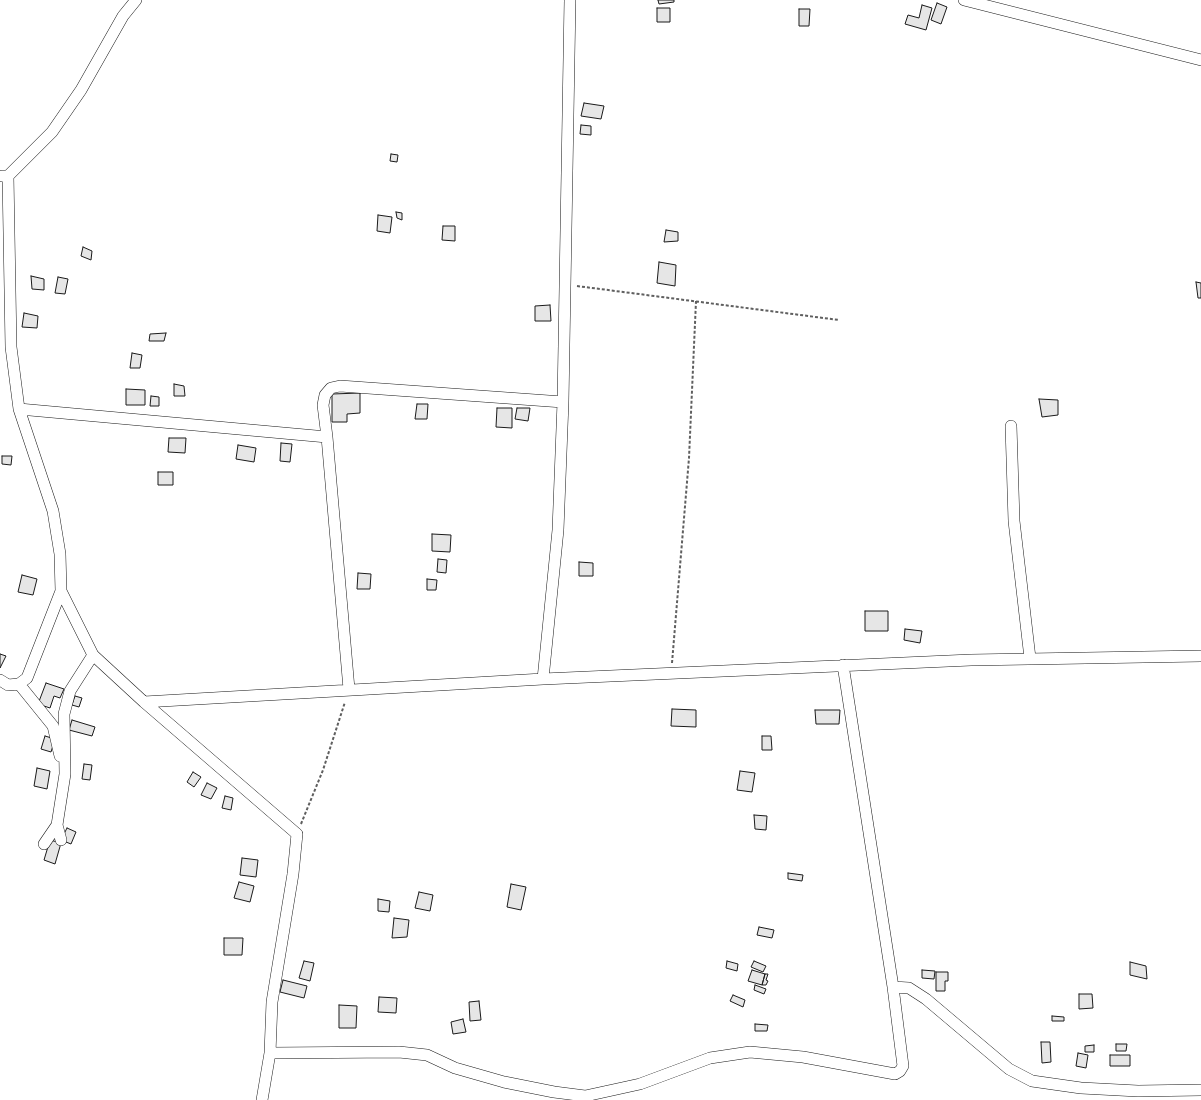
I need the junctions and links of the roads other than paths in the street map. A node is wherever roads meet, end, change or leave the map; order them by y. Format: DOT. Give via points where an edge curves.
graph roads {
  1 [pos="136,0"];
  2 [pos="570,0"];
  3 [pos="964,0"];
  4 [pos="1201,60"];
  5 [pos="4,176"];
  6 [pos="564,402"];
  7 [pos="20,409"];
  8 [pos="1011,426"];
  9 [pos="326,437"];
  10 [pos="62,591"];
  11 [pos="93,655"];
  12 [pos="1201,656"];
  13 [pos="1030,658"];
  14 [pos="843,665"];
  15 [pos="543,679"];
  16 [pos="0,680"];
  17 [pos="19,684"];
  18 [pos="349,689"];
  19 [pos="144,702"];
  20 [pos="65,774"];
  21 [pos="57,825"];
  22 [pos="61,840"];
  23 [pos="44,844"];
  24 [pos="893,987"];
  25 [pos="270,1053"];
  26 [pos="1201,1090"];
  27 [pos="262,1100"];
  1 -- 5 [label="street" via="122,16 81,90 52,132"];
  2 -- 6 [label="street"];
  3 -- 4 [label="street"];
  5 -- 7 [label="street" via="11,347"];
  6 -- 9 [label="street" via="340,386 331,388 325,395 323,405"];
  6 -- 15 [label="street" via="558,530"];
  7 -- 9 [label="street"];
  7 -- 10 [label="street" via="53,511 60,554"];
  8 -- 13 [label="street" via="1014,521"];
  9 -- 18 [label="street"];
  10 -- 11 [label="street"];
  10 -- 17 [label="street" via="27,678"];
  11 -- 19 [label="street"];
  11 -- 20 [label="street" via="70,691 64,714"];
  12 -- 13 [label="street"];
  13 -- 14 [label="street"];
  14 -- 15 [label="street"];
  14 -- 24 [label="street"];
  15 -- 18 [label="street"];
  16 -- 17 [label="street" via="8,685"];
  17 -- 20 [label="street" via="52,726"];
  18 -- 19 [label="street"];
  19 -- 25 [label="street" via="297,834 272,1002"];
  20 -- 21 [label="street"];
  21 -- 22 [label="street"];
  21 -- 23 [label="street"];
  24 -- 25 [label="street" via="903,1066 895,1074 803,1058 750,1052 710,1058 640,1084 585,1096 504,1082 455,1068 427,1055 399,1052"];
  24 -- 26 [label="street" via="909,988 926,999 1009,1069 1032,1081 1081,1088 1138,1091"];
  25 -- 27 [label="street"];
}
